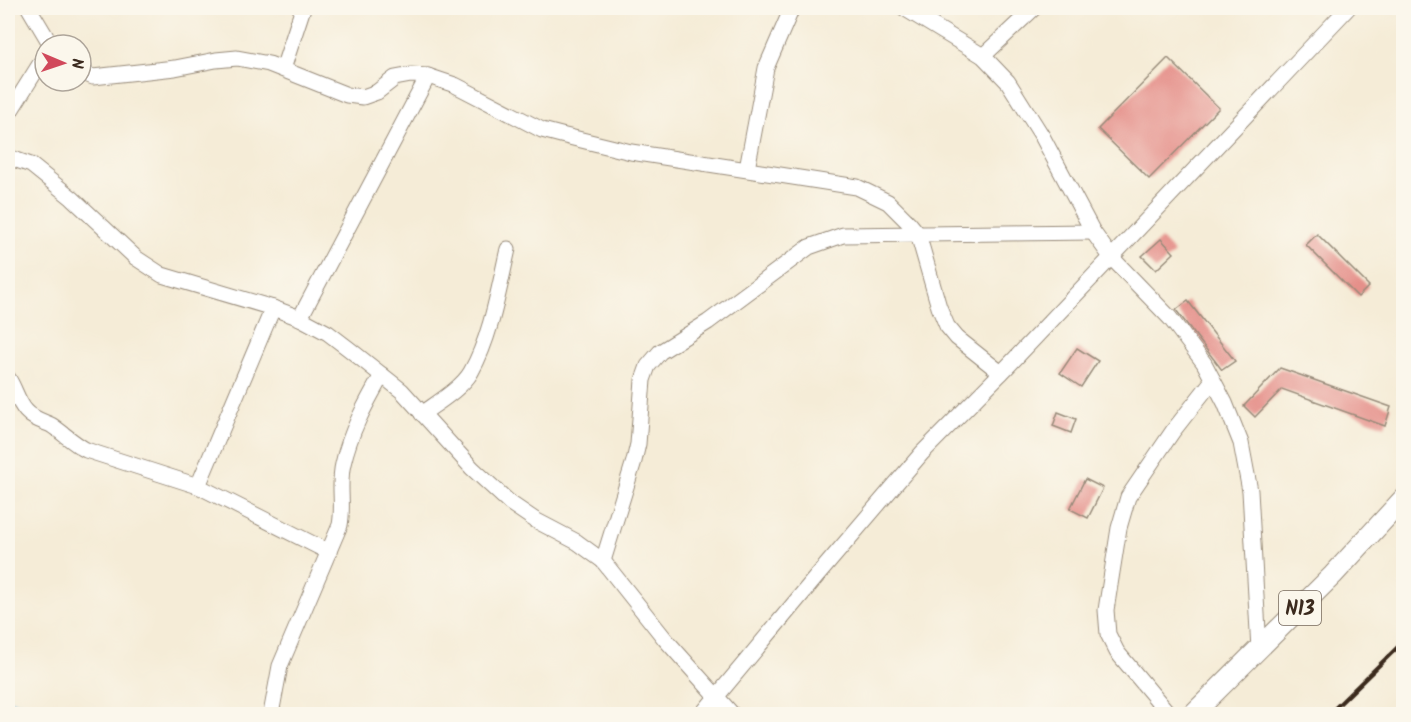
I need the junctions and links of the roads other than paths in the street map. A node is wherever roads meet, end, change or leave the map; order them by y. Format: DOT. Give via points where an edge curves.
graph roads {
  1 [pos="29,8"];
  2 [pos="303,8"];
  3 [pos="792,8"];
  4 [pos="904,8"];
  5 [pos="1034,8"];
  6 [pos="1348,8"];
  7 [pos="44,33"];
  8 [pos="983,56"];
  9 [pos="284,69"];
  10 [pos="33,75"];
  11 [pos="428,76"];
  12 [pos="93,77"];
  13 [pos="8,114"];
  14 [pos="8,157"];
  15 [pos="747,169"];
  16 [pos="1093,232"];
  17 [pos="918,234"];
  18 [pos="508,249"];
  19 [pos="1111,257"];
  20 [pos="273,308"];
  21 [pos="300,318"];
  22 [pos="1001,373"];
  23 [pos="382,375"];
  24 [pos="8,378"];
  25 [pos="1213,380"];
  26 [pos="422,414"];
  27 [pos="198,486"];
  28 [pos="1404,498"];
  29 [pos="329,552"];
  30 [pos="603,561"];
  31 [pos="1258,649"];
  32 [pos="716,698"];
  33 [pos="271,714"];
  34 [pos="702,714"];
  35 [pos="732,714"];
  36 [pos="1169,714"];
  37 [pos="1193,714"];
  1 -- 7 [label="street"];
  2 -- 9 [label="street"];
  3 -- 15 [label="street" via="766,68"];
  4 -- 8 [label="street"];
  5 -- 8 [label="street"];
  6 -- 19 [label="street"];
  8 -- 16 [label="street" via="1020,98"];
  9 -- 11 [label="street" via="347,95 363,97 395,78"];
  9 -- 12 [label="street" via="237,58"];
  10 -- 13 [label="street"];
  11 -- 15 [label="street" via="455,84 542,130 631,152"];
  11 -- 21 [label="street"];
  14 -- 20 [label="street" via="31,165 136,258 162,275"];
  15 -- 17 [label="street" via="857,187 888,202"];
  16 -- 17 [label="street"];
  16 -- 19 [label="street"];
  17 -- 22 [label="street" via="947,326"];
  17 -- 30 [label="street" via="843,235 809,246 708,322 660,352 642,380 638,444"];
  18 -- 26 [label="street" via="482,347 470,374"];
  19 -- 22 [label="street"];
  19 -- 25 [label="street" via="1170,318"];
  20 -- 21 [label="street"];
  20 -- 27 [label="street"];
  21 -- 23 [label="street" via="328,333"];
  22 -- 32 [label="street" via="922,453"];
  23 -- 26 [label="street"];
  23 -- 29 [label="street" via="361,410 343,464 343,510"];
  24 -- 27 [label="street" via="27,413 86,450"];
  25 -- 31 [label="street" via="1241,443 1250,491"];
  25 -- 36 [label="street" via="1128,497 1106,610 1108,634 1117,652"];
  26 -- 30 [label="street" via="510,503"];
  27 -- 29 [label="street"];
  28 -- 31 [label="main road, N13"];
  29 -- 33 [label="street" via="279,666"];
  30 -- 32 [label="street"];
  31 -- 37 [label="main road, N13"];
  32 -- 34 [label="street"];
  32 -- 35 [label="street"];
}
